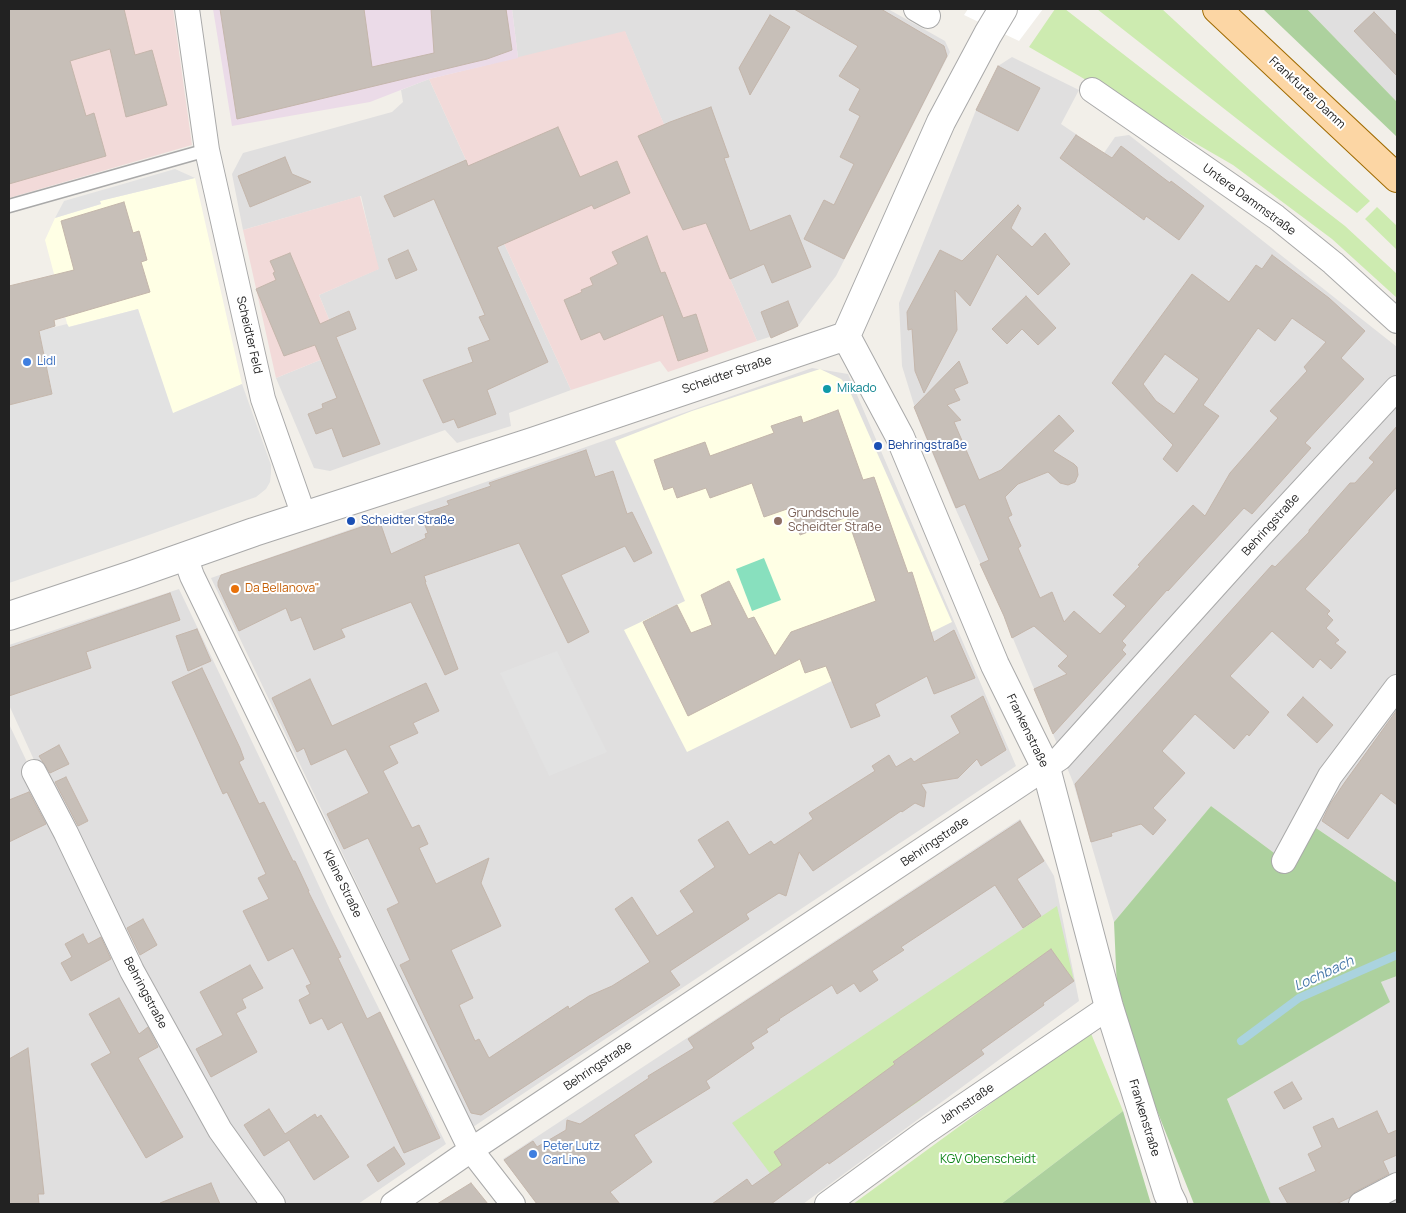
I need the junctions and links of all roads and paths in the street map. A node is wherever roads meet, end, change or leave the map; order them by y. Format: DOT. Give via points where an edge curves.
graph roads {
  1 [pos="187,9"];
  2 [pos="1217,9"];
  3 [pos="997,18"];
  4 [pos="1092,90"];
  5 [pos="207,150"];
  6 [pos="1397,178"];
  7 [pos="9,206"];
  8 [pos="1397,321"];
  9 [pos="846,336"];
  10 [pos="1397,388"];
  11 [pos="304,516"];
  12 [pos="185,556"];
  13 [pos="9,616"];
  14 [pos="1397,687"];
  15 [pos="1046,768"];
  16 [pos="34,772"];
  17 [pos="1284,861"];
  18 [pos="1109,1007"];
  19 [pos="471,1150"];
  20 [pos="1397,1185"];
  21 [pos="273,1204"];
  22 [pos="393,1204"];
  23 [pos="513,1204"];
  24 [pos="827,1204"];
  25 [pos="1173,1204"];
  26 [pos="1361,1204"];
  1 -- 5 [label="street, Scheidter Feld"];
  2 -- 6 [label="main road, Frankfurter Damm"];
  3 -- 9 [label="street" via="941,122"];
  4 -- 8 [label="street, Untere Dammstraße" via="1276,217"];
  5 -- 7 [label="lane"];
  5 -- 11 [label="street, Scheidter Feld" via="263,399"];
  9 -- 11 [label="street, Scheidter Straße"];
  9 -- 15 [label="street, Frankenstraße" via="900,437 995,665"];
  10 -- 15 [label="street, Behringstraße" via="1060,758"];
  11 -- 12 [label="street, Scheidter Straße"];
  12 -- 13 [label="street, Scheidter Straße"];
  12 -- 19 [label="street, Kleine Straße"];
  14 -- 17 [label="street" via="1330,776"];
  15 -- 18 [label="street, Frankenstraße"];
  15 -- 19 [label="street, Behringstraße"];
  16 -- 21 [label="street, Behringstraße" via="132,971 210,1113"];
  18 -- 24 [label="street, Jahnstraße" via="924,1133"];
  18 -- 25 [label="street, Frankenstraße"];
  19 -- 22 [label="street, Behringstraße"];
  19 -- 23 [label="street, Kleine Straße"];
  20 -- 26 [label="street"];
}
